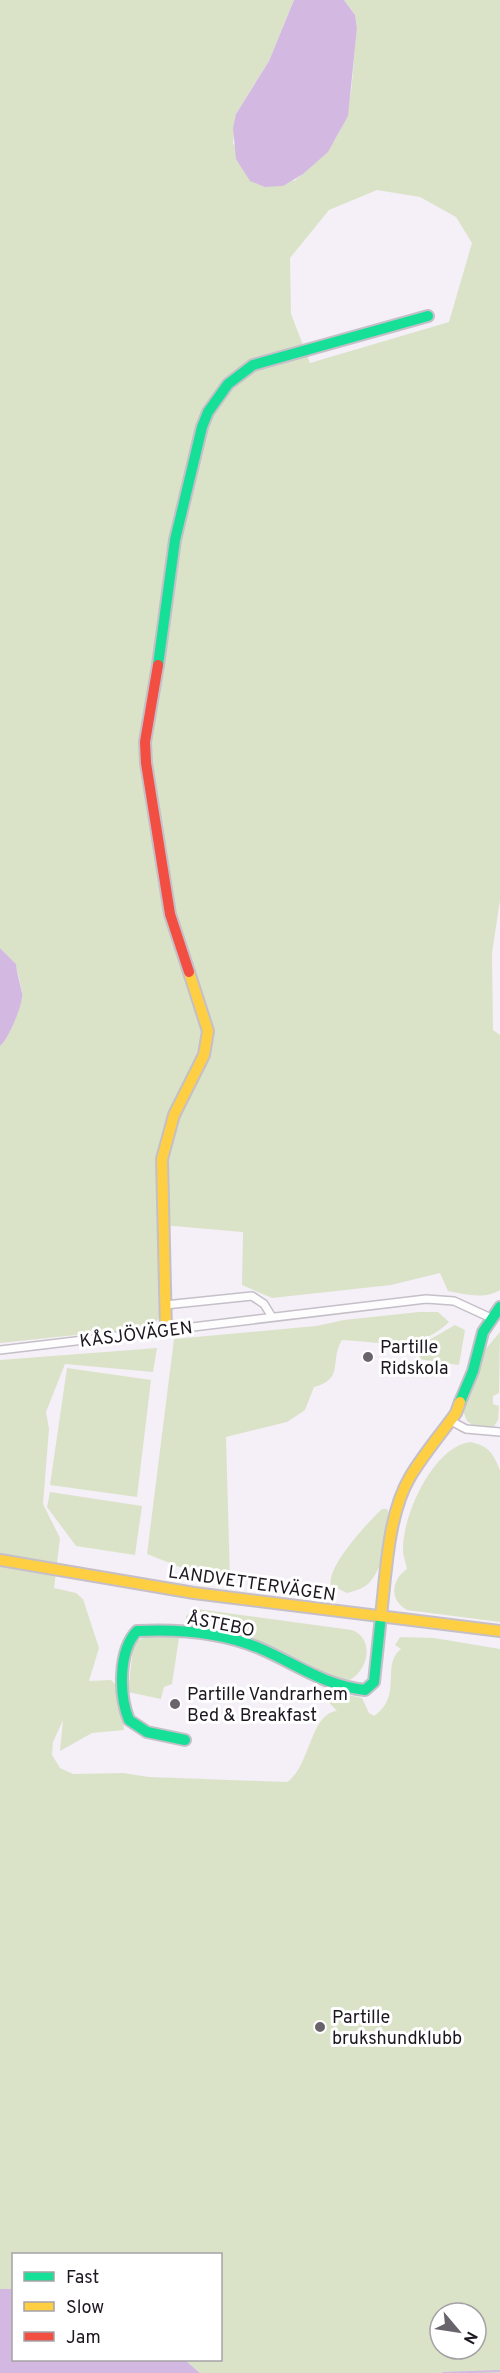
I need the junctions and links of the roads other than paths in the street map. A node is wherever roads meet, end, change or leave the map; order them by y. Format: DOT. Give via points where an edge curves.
graph roads {
  1 [pos="428,316"];
  2 [pos="165,1305"];
  3 [pos="500,1307"];
  4 [pos="272,1317"];
  5 [pos="490,1318"];
  6 [pos="166,1330"];
  7 [pos="0,1350"];
  8 [pos="451,1421"];
  9 [pos="500,1432"];
  10 [pos="0,1560"];
  11 [pos="382,1617"];
  12 [pos="500,1631"];
  13 [pos="185,1740"];
  1 -- 2 [label="street" via="253,364 228,384 202,427 175,540 145,742 170,914 208,1032 204,1055 174,1115 162,1159"];
  2 -- 4 [label="street, KÅSJÖVÄGEN" via="252,1296 264,1304"];
  2 -- 6 [label="street"];
  3 -- 5 [label="street"];
  4 -- 5 [label="street, KÅSJÖVÄGEN" via="426,1299 454,1301"];
  4 -- 6 [label="street, KÅSJÖVÄGEN"];
  5 -- 8 [label="street" via="466,1390"];
  6 -- 7 [label="street, KÅSJÖVÄGEN"];
  8 -- 9 [label="street" via="466,1429"];
  8 -- 11 [label="street" via="410,1477 399,1501"];
  10 -- 11 [label="street, LANDVETTERVÄGEN" via="194,1593"];
  11 -- 12 [label="street, LANDVETTERVÄGEN"];
  11 -- 13 [label="street, ÅSTEBO" via="375,1682 365,1690 328,1685 264,1650 227,1638 160,1631 132,1634 124,1662 123,1691 128,1718 141,1728"];
}
